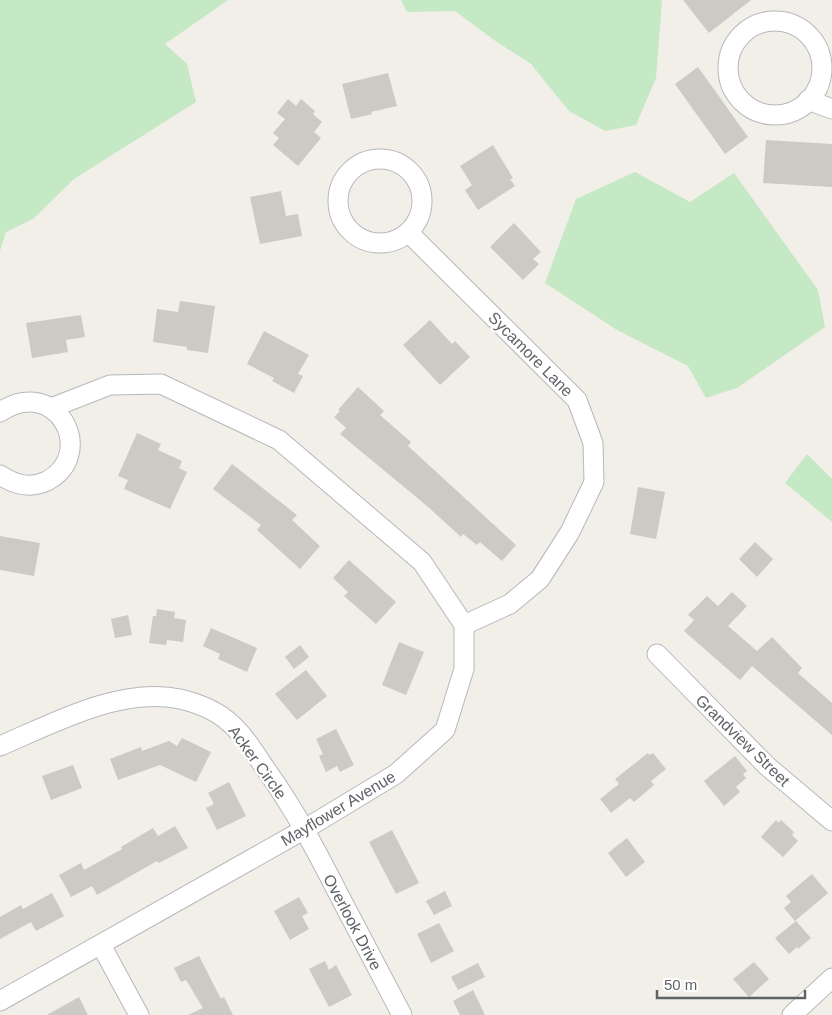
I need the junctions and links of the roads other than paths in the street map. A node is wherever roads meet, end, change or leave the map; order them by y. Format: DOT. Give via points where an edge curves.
graph roads {
  1 [pos="808,100"];
  2 [pos="832,109"];
  3 [pos="409,232"];
  4 [pos="51,408"];
  5 [pos="0,412"];
  6 [pos="0,476"];
  7 [pos="464,625"];
  8 [pos="657,654"];
  9 [pos="0,746"];
  10 [pos="832,821"];
  11 [pos="305,830"];
  12 [pos="101,945"];
  13 [pos="832,978"];
  14 [pos="0,1001"];
  15 [pos="139,1015"];
  16 [pos="402,1015"];
  17 [pos="792,1015"];
  1 -- 1 [label="street" via="820,81 822,64 809,35 780,21 764,22 738,39 728,66 730,81 746,105 773,115 788,113"];
  1 -- 2 [label="street"];
  3 -- 3 [label="street" via="397,240 378,243 358,237 348,228 341,216 339,189 355,167 368,160 382,158 396,161 418,180 422,208 418,221"];
  3 -- 7 [label="street, Sycamore Lane" via="577,400 593,443 594,482 570,532 540,580 510,604"];
  4 -- 5 [label="street" via="25,401"];
  4 -- 6 [label="street" via="68,429 69,456 63,468 53,478 26,486"];
  4 -- 7 [label="street" via="110,385 161,384 279,440 422,562"];
  7 -- 11 [label="street, Mayflower Avenue" via="464,668 445,730 396,774"];
  8 -- 10 [label="street, Grandview Street" via="767,766"];
  9 -- 11 [label="street, Acker Circle" via="110,701 179,699 215,712 231,723 275,782"];
  11 -- 12 [label="street, Mayflower Avenue"];
  11 -- 16 [label="street, Overlook Drive"];
  12 -- 14 [label="street, Mayflower Avenue"];
  12 -- 15 [label="street"];
  13 -- 17 [label="street"];
}
